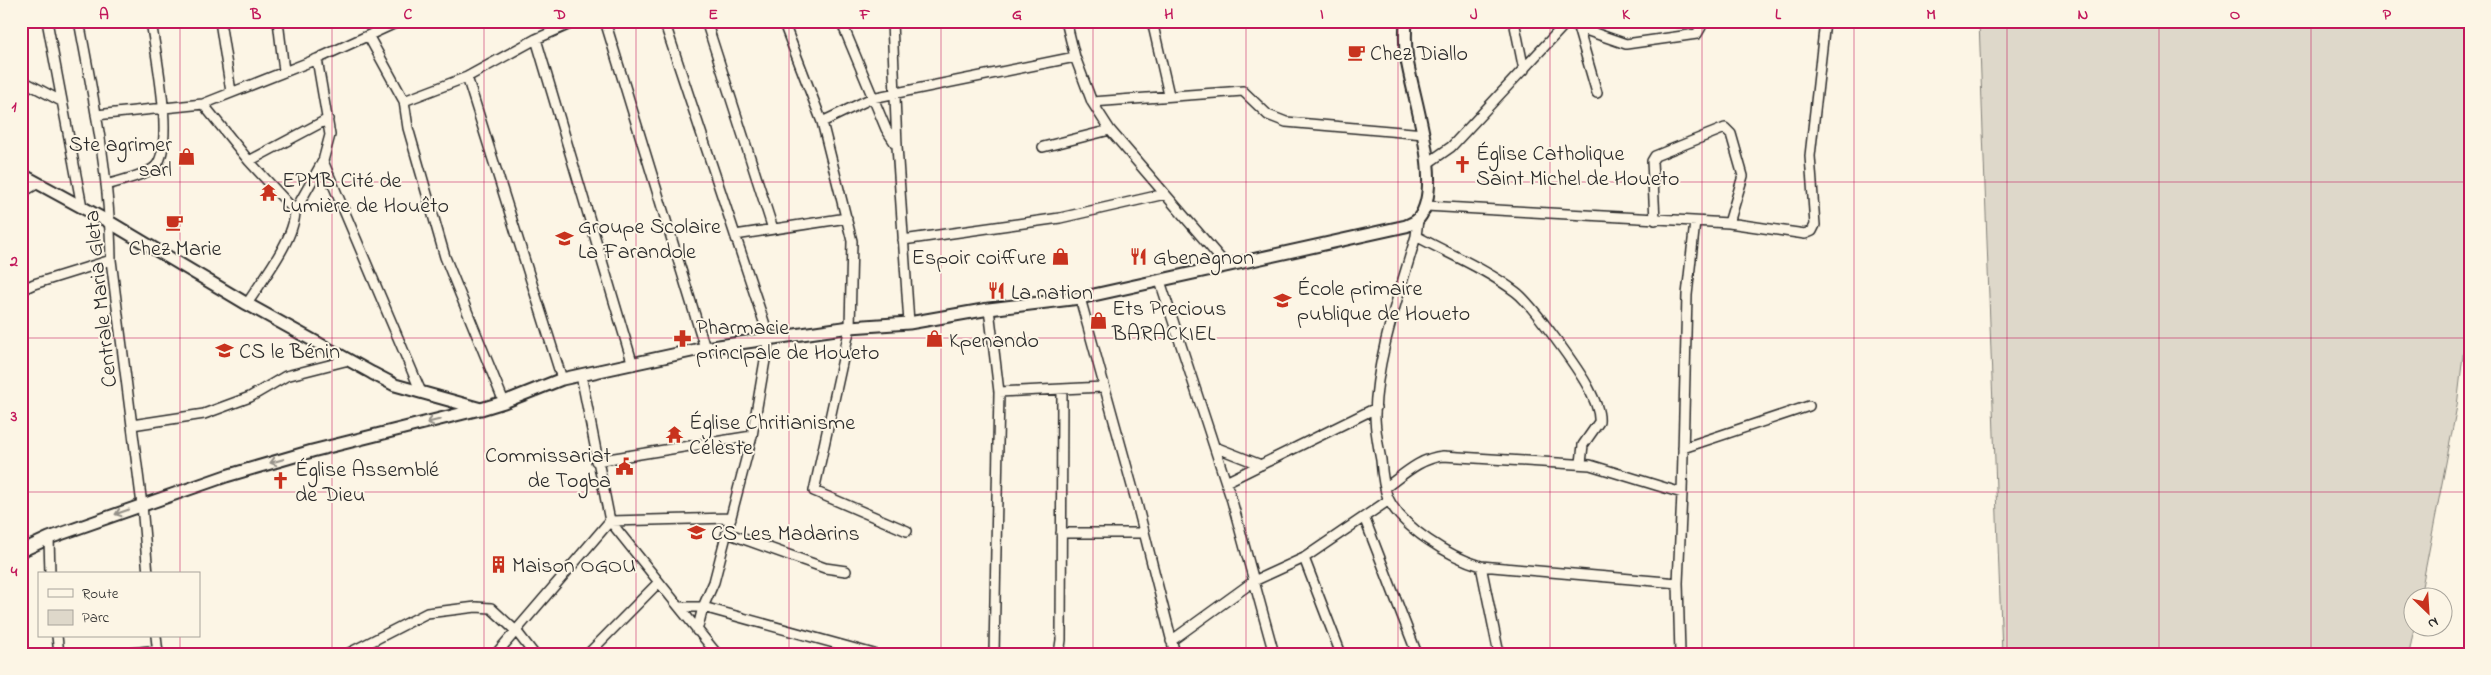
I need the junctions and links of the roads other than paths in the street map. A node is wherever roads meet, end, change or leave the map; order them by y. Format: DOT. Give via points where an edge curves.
graph roads {
  1 [pos="47,21"];
  2 [pos="79,21"];
  3 [pos="151,21"];
  4 [pos="220,21"];
  5 [pos="278,21"];
  6 [pos="400,21"];
  7 [pos="577,21"];
  8 [pos="605,21"];
  9 [pos="664,21"];
  10 [pos="706,21"];
  11 [pos="784,21"];
  12 [pos="841,21"];
  13 [pos="892,21"];
  14 [pos="1066,21"];
  15 [pos="1152,21"];
  16 [pos="1406,21"];
  17 [pos="1514,21"];
  18 [pos="1568,21"];
  19 [pos="1698,21"];
  20 [pos="1825,21"];
  21 [pos="1577,24"];
  22 [pos="369,37"];
  23 [pos="536,39"];
  24 [pos="1075,57"];
  25 [pos="318,58"];
  26 [pos="1524,70"];
  27 [pos="284,71"];
  28 [pos="467,77"];
  29 [pos="21,80"];
  30 [pos="231,92"];
  31 [pos="896,93"];
  32 [pos="1597,93"];
  33 [pos="1169,95"];
  34 [pos="872,98"];
  35 [pos="61,101"];
  36 [pos="404,101"];
  37 [pos="1092,102"];
  38 [pos="203,104"];
  39 [pos="163,109"];
  40 [pos="96,115"];
  41 [pos="328,119"];
  42 [pos="822,122"];
  43 [pos="1110,130"];
  44 [pos="1424,134"];
  45 [pos="897,146"];
  46 [pos="1043,147"];
  47 [pos="249,161"];
  48 [pos="324,161"];
  49 [pos="1428,163"];
  50 [pos="21,174"];
  51 [pos="38,183"];
  52 [pos="106,185"];
  53 [pos="21,193"];
  54 [pos="1165,194"];
  55 [pos="1426,206"];
  56 [pos="82,207"];
  57 [pos="295,211"];
  58 [pos="847,218"];
  59 [pos="1418,220"];
  60 [pos="1655,220"];
  61 [pos="1695,222"];
  62 [pos="110,223"];
  63 [pos="1729,223"];
  64 [pos="773,229"];
  65 [pos="735,235"];
  66 [pos="1416,236"];
  67 [pos="904,240"];
  68 [pos="111,260"];
  69 [pos="1226,266"];
  70 [pos="1160,282"];
  71 [pos="21,290"];
  72 [pos="1080,298"];
  73 [pos="247,304"];
  74 [pos="989,309"];
  75 [pos="909,323"];
  76 [pos="850,327"];
  77 [pos="769,337"];
  78 [pos="705,348"];
  79 [pos="348,360"];
  80 [pos="632,365"];
  81 [pos="581,375"];
  82 [pos="562,379"];
  83 [pos="1103,387"];
  84 [pos="1062,389"];
  85 [pos="421,392"];
  86 [pos="999,392"];
  87 [pos="504,402"];
  88 [pos="1809,406"];
  89 [pos="1376,408"];
  90 [pos="481,409"];
  91 [pos="132,425"];
  92 [pos="752,436"];
  93 [pos="1215,447"];
  94 [pos="1683,448"];
  95 [pos="596,461"];
  96 [pos="1581,463"];
  97 [pos="1261,465"];
  98 [pos="1226,482"];
  99 [pos="1385,488"];
  100 [pos="1682,494"];
  101 [pos="1389,500"];
  102 [pos="142,505"];
  103 [pos="1364,517"];
  104 [pos="731,518"];
  105 [pos="610,520"];
  106 [pos="907,531"];
  107 [pos="1142,532"];
  108 [pos="727,533"];
  109 [pos="1061,534"];
  110 [pos="49,538"];
  111 [pos="21,551"];
  112 [pos="1304,558"];
  113 [pos="1481,566"];
  114 [pos="846,571"];
  115 [pos="50,572"];
  116 [pos="148,572"];
  117 [pos="1254,580"];
  118 [pos="659,582"];
  119 [pos="1678,583"];
  120 [pos="679,607"];
  121 [pos="703,607"];
  122 [pos="697,631"];
  123 [pos="517,632"];
  124 [pos="57,638"];
  125 [pos="156,638"];
  126 [pos="1171,641"];
  127 [pos="158,652"];
  128 [pos="59,654"];
  129 [pos="122,654"];
  130 [pos="347,654"];
  131 [pos="496,654"];
  132 [pos="534,654"];
  133 [pos="588,654"];
  134 [pos="717,654"];
  135 [pos="874,654"];
  136 [pos="994,654"];
  137 [pos="1058,654"];
  138 [pos="1175,654"];
  139 [pos="1274,654"];
  140 [pos="1341,654"];
  141 [pos="1417,654"];
  142 [pos="1499,654"];
  143 [pos="1680,654"];
  1 -- 35 [label="street"];
  2 -- 40 [label="street, Centrale Maria Gleta"];
  3 -- 39 [label="street"];
  4 -- 30 [label="street"];
  5 -- 27 [label="street"];
  6 -- 22 [label="street"];
  7 -- 23 [label="street"];
  8 -- 78 [label="street"];
  9 -- 65 [label="street"];
  10 -- 64 [label="street"];
  11 -- 42 [label="street"];
  12 -- 34 [label="street"];
  13 -- 31 [label="street"];
  14 -- 24 [label="street"];
  15 -- 33 [label="street"];
  16 -- 44 [label="street" via="1406,57"];
  17 -- 26 [label="street"];
  18 -- 26 [label="street"];
  19 -- 21 [label="street" via="1701,27 1697,34 1635,44 1618,42"];
  20 -- 63 [label="street" via="1810,156 1815,225 1806,234"];
  21 -- 32 [label="street"];
  22 -- 25 [label="street"];
  22 -- 36 [label="street"];
  23 -- 28 [label="street"];
  23 -- 80 [label="street"];
  24 -- 31 [label="street"];
  24 -- 37 [label="street"];
  25 -- 27 [label="street"];
  25 -- 41 [label="street"];
  26 -- 49 [label="street" via="1451,147"];
  27 -- 30 [label="street"];
  28 -- 36 [label="street"];
  28 -- 82 [label="street"];
  29 -- 35 [label="street"];
  30 -- 38 [label="street"];
  31 -- 34 [label="street"];
  31 -- 45 [label="street"];
  33 -- 37 [label="street"];
  33 -- 44 [label="street" via="1243,91 1268,114 1286,122"];
  34 -- 42 [label="street"];
  34 -- 45 [label="street"];
  35 -- 56 [label="street"];
  36 -- 87 [label="street" via="408,128 444,257"];
  37 -- 43 [label="street"];
  38 -- 39 [label="street"];
  38 -- 47 [label="street"];
  39 -- 40 [label="street"];
  39 -- 52 [label="street" via="164,135 155,167"];
  40 -- 52 [label="street, Centrale Maria Gleta"];
  41 -- 47 [label="street"];
  41 -- 48 [label="street" via="330,135"];
  42 -- 58 [label="street"];
  43 -- 46 [label="street"];
  43 -- 54 [label="street"];
  44 -- 49 [label="street"];
  45 -- 67 [label="street"];
  47 -- 57 [label="street"];
  48 -- 57 [label="street"];
  48 -- 85 [label="street"];
  49 -- 55 [label="street"];
  50 -- 51 [label="street"];
  51 -- 53 [label="street"];
  51 -- 56 [label="street"];
  52 -- 62 [label="street, Centrale Maria Gleta"];
  54 -- 67 [label="street" via="1060,218"];
  54 -- 69 [label="street"];
  55 -- 59 [label="street"];
  55 -- 60 [label="street"];
  56 -- 62 [label="street"];
  57 -- 73 [label="street" via="285,243"];
  58 -- 64 [label="street"];
  58 -- 76 [label="street" via="852,241"];
  59 -- 66 [label="street"];
  59 -- 69 [label="street" via="1406,226"];
  60 -- 61 [label="street"];
  60 -- 63 [label="street" via="1652,161 1655,156 1725,128 1731,134 1743,176"];
  61 -- 63 [label="street"];
  61 -- 94 [label="street" via="1687,295"];
  62 -- 68 [label="street, Centrale Maria Gleta"];
  62 -- 73 [label="street"];
  64 -- 65 [label="street"];
  65 -- 77 [label="street"];
  66 -- 89 [label="street" via="1384,352"];
  66 -- 96 [label="street" via="1497,278 1518,294 1545,326 1589,387 1596,403 1599,422 1583,445"];
  67 -- 75 [label="street"];
  68 -- 71 [label="street"];
  68 -- 91 [label="street, Centrale Maria Gleta"];
  69 -- 70 [label="street"];
  70 -- 72 [label="street"];
  70 -- 93 [label="street"];
  72 -- 74 [label="street"];
  72 -- 83 [label="street"];
  73 -- 79 [label="street"];
  74 -- 75 [label="street"];
  74 -- 86 [label="street"];
  75 -- 76 [label="street"];
  76 -- 77 [label="street"];
  76 -- 106 [label="street" via="814,492"];
  77 -- 78 [label="street"];
  77 -- 92 [label="street"];
  78 -- 80 [label="street"];
  79 -- 85 [label="street" via="395,385"];
  79 -- 91 [label="street" via="286,376 250,397 204,414"];
  80 -- 81 [label="street"];
  81 -- 82 [label="street"];
  81 -- 95 [label="street"];
  82 -- 87 [label="street"];
  83 -- 84 [label="street"];
  83 -- 107 [label="street"];
  84 -- 86 [label="street"];
  84 -- 109 [label="street"];
  85 -- 90 [label="street"];
  86 -- 136 [label="street"];
  87 -- 90 [label="street"];
  88 -- 94 [label="street"];
  89 -- 97 [label="street"];
  89 -- 99 [label="street"];
  90 -- 102 [label="street, one-way" via="312,451"];
  91 -- 102 [label="street, Centrale Maria Gleta"];
  92 -- 95 [label="street"];
  92 -- 104 [label="street"];
  93 -- 97 [label="street"];
  93 -- 98 [label="street"];
  94 -- 100 [label="street"];
  95 -- 105 [label="street"];
  96 -- 99 [label="street" via="1432,457"];
  96 -- 100 [label="street"];
  97 -- 98 [label="street"];
  98 -- 117 [label="street"];
  99 -- 101 [label="street"];
  100 -- 119 [label="street"];
  101 -- 103 [label="street"];
  101 -- 113 [label="street" via="1417,531 1441,549 1460,560"];
  102 -- 110 [label="street, one-way"];
  102 -- 116 [label="street, Centrale Maria Gleta"];
  103 -- 112 [label="street"];
  103 -- 141 [label="street"];
  104 -- 105 [label="street"];
  104 -- 108 [label="street"];
  105 -- 118 [label="street"];
  105 -- 123 [label="street"];
  107 -- 109 [label="street"];
  107 -- 126 [label="street"];
  108 -- 114 [label="street" via="825,568"];
  108 -- 121 [label="street" via="714,582"];
  109 -- 137 [label="street" via="1061,640"];
  110 -- 111 [label="street"];
  110 -- 115 [label="street"];
  112 -- 117 [label="street"];
  112 -- 140 [label="street"];
  113 -- 119 [label="street"];
  113 -- 142 [label="street"];
  117 -- 126 [label="street"];
  117 -- 139 [label="street"];
  118 -- 120 [label="street"];
  118 -- 133 [label="street"];
  119 -- 143 [label="street"];
  120 -- 121 [label="street"];
  120 -- 122 [label="street"];
  121 -- 122 [label="street"];
  121 -- 135 [label="street"];
  122 -- 134 [label="street"];
  123 -- 130 [label="street" via="491,608 434,611"];
  123 -- 131 [label="street"];
  123 -- 132 [label="street"];
  124 -- 128 [label="street"];
  125 -- 127 [label="street"];
  126 -- 138 [label="street"];
  127 -- 129 [label="street"];
}
